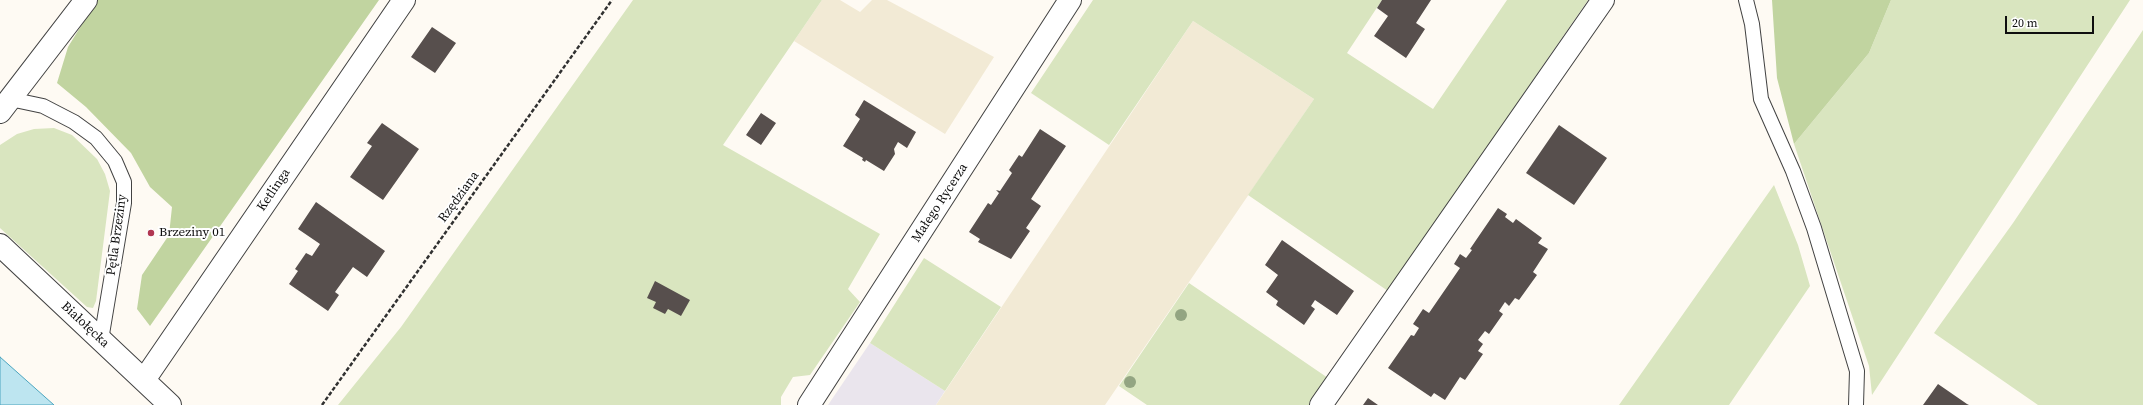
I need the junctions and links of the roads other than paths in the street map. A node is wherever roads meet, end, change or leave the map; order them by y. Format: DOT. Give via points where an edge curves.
graph roads {
  1 [pos="86,0"];
  2 [pos="404,0"];
  3 [pos="1070,0"];
  4 [pos="1603,0"];
  5 [pos="1746,0"];
  6 [pos="5,105"];
  7 [pos="0,245"];
  8 [pos="101,340"];
  9 [pos="144,380"];
  10 [pos="170,405"];
  11 [pos="809,405"];
  12 [pos="1321,405"];
  13 [pos="1856,405"];
  1 -- 6 [label="street"];
  2 -- 9 [label="street, Ketlinga"];
  3 -- 11 [label="street, Małego Rycerza"];
  4 -- 12 [label="street"];
  5 -- 13 [label="lane" via="1752,24 1761,99 1793,171 1814,228 1857,371"];
  6 -- 8 [label="lane, Pętla Brzeziny" via="42,106 74,122 96,138 115,161 124,182 124,202"];
  7 -- 8 [label="street, Białołęcka"];
  8 -- 9 [label="street, Białołęcka"];
  9 -- 10 [label="street, Białołęcka"];
}
